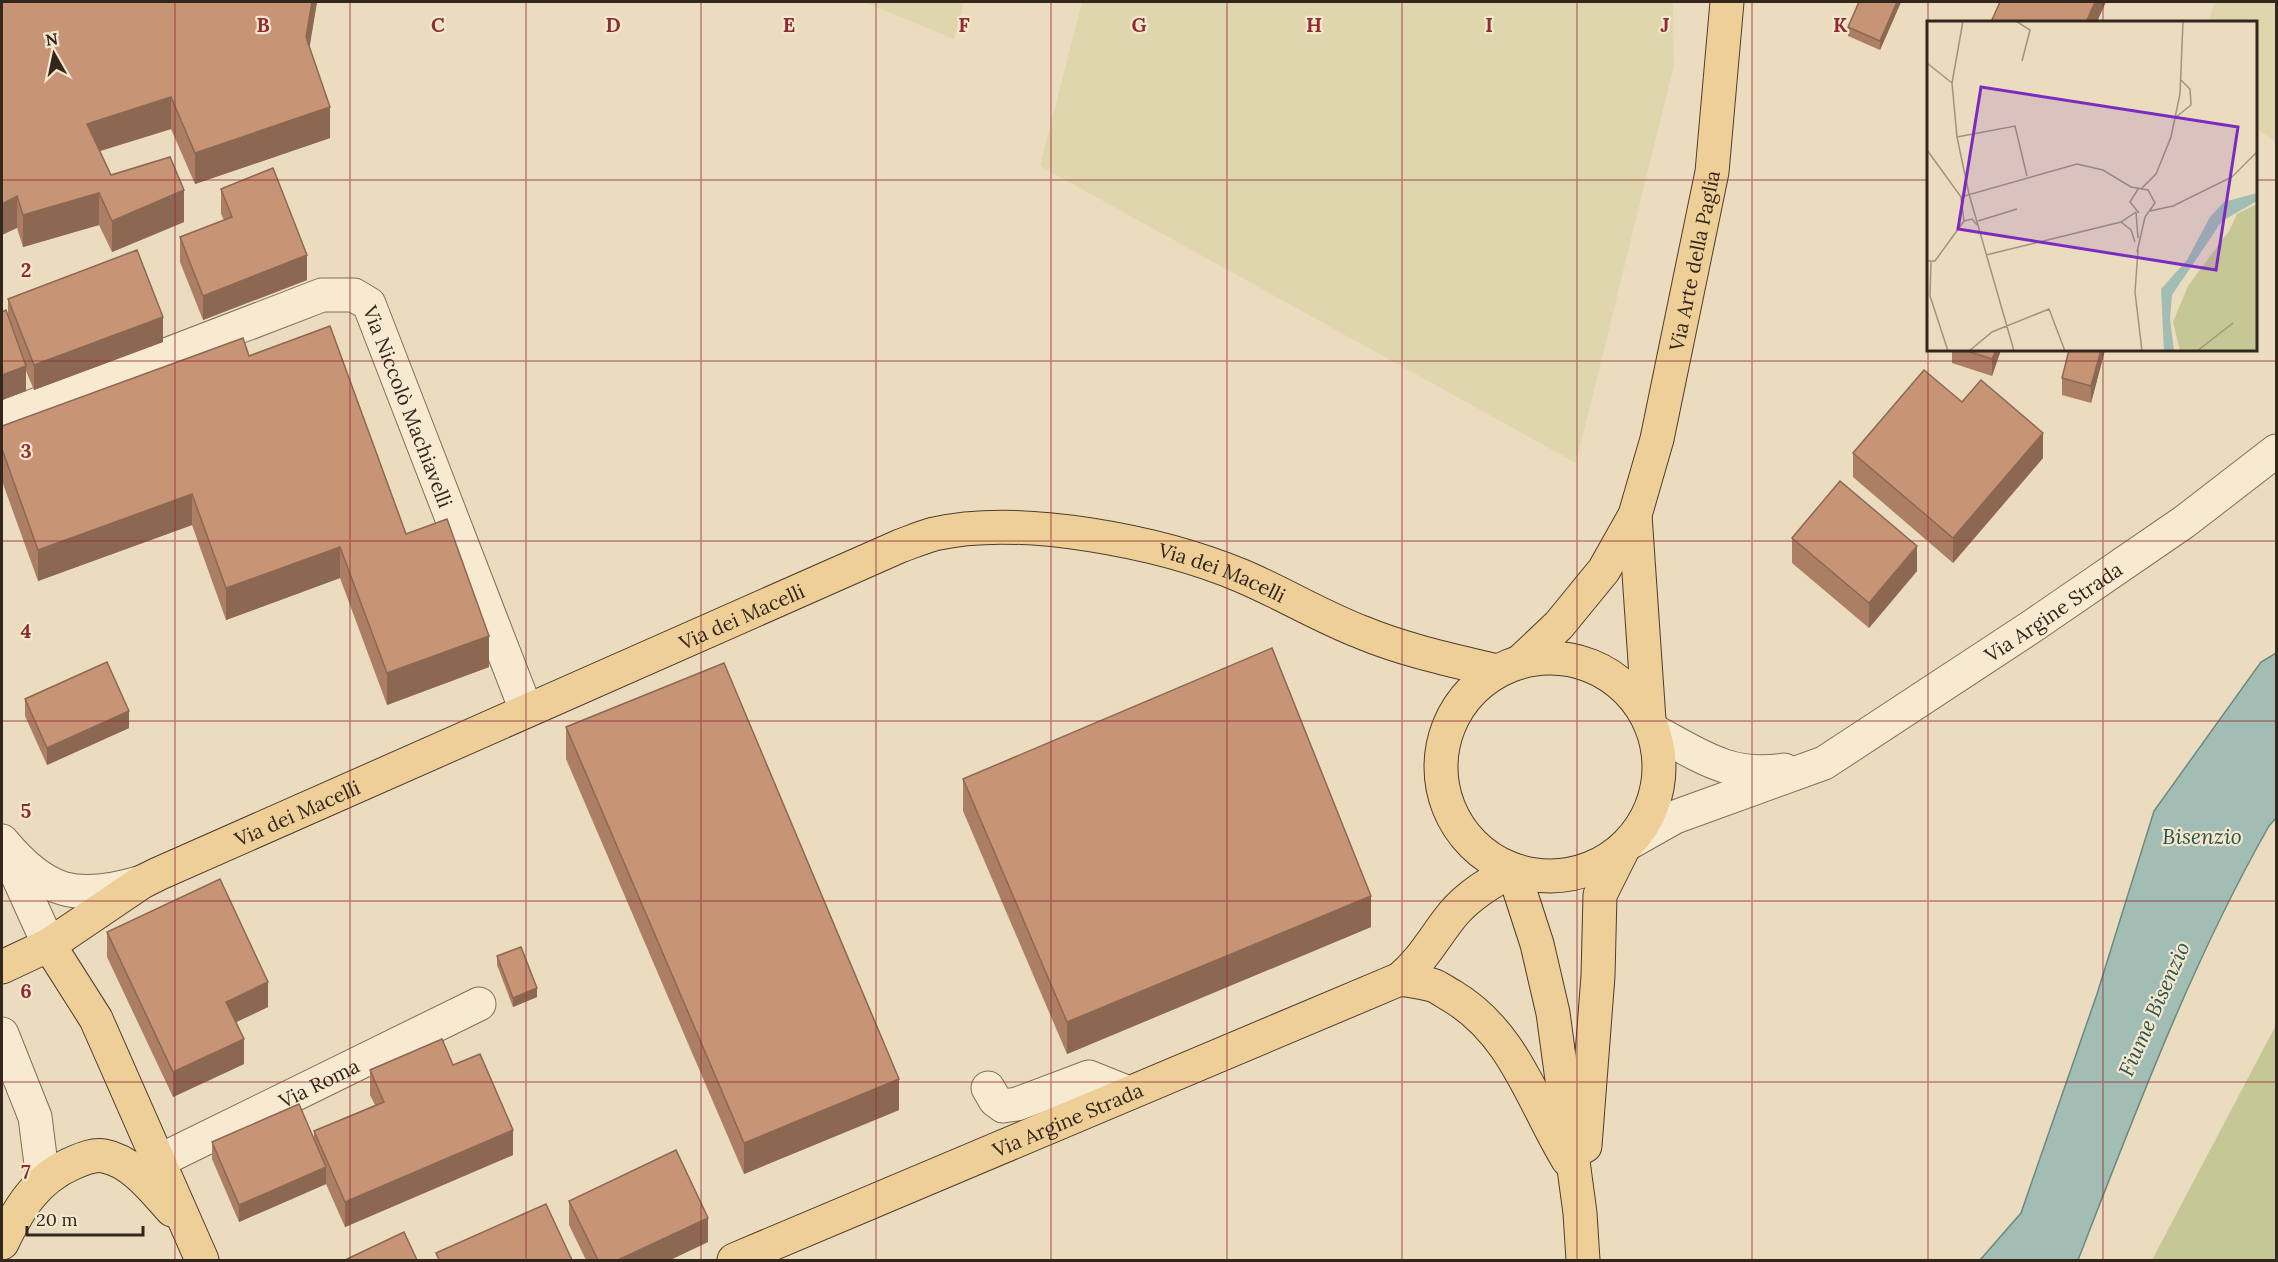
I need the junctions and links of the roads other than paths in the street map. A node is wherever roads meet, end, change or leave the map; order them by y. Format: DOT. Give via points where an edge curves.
graph roads {
  1 [pos="1727,2"];
  2 [pos="2,418"];
  3 [pos="2277,451"];
  4 [pos="1635,515"];
  5 [pos="1509,666"];
  6 [pos="526,710"];
  7 [pos="1652,725"];
  8 [pos="1824,763"];
  9 [pos="2,841"];
  10 [pos="1626,846"];
  11 [pos="1513,870"];
  12 [pos="142,882"];
  13 [pos="49,945"];
  14 [pos="2,967"];
  15 [pos="1401,979"];
  16 [pos="479,1004"];
  17 [pos="2,1034"];
  18 [pos="988,1088"];
  19 [pos="1129,1093"];
  20 [pos="159,1161"];
  21 [pos="1574,1170"];
  22 [pos="43,1180"];
  23 [pos="1580,1213"];
  24 [pos="189,1229"];
  25 [pos="2,1243"];
  26 [pos="202,1260"];
  27 [pos="734,1260"];
  28 [pos="1583,1260"];
  1 -- 4 [label="main road, Via Arte della Paglia" via="1712,171 1657,439"];
  2 -- 6 [label="street, Via Niccolò Machiavelli" via="322,295 354,295 369,304"];
  3 -- 8 [label="street, Via Argine Strada" via="2118,567"];
  4 -- 5 [label="main road" via="1604,570 1559,625"];
  4 -- 7 [label="main road"];
  5 -- 6 [label="main road, Via dei Macelli" via="1437,657 1362,633 1241,576 1166,550 1069,533 998,527 934,534 900,546"];
  5 -- 7 [label="main road" via="1546,657 1584,662 1617,680 1643,708"];
  5 -- 11 [label="main road" via="1468,693 1449,723 1440,758 1443,794 1458,827 1482,853"];
  6 -- 12 [label="main road, Via dei Macelli"];
  7 -- 8 [label="street, Via Argine Strada" via="1724,768 1761,774"];
  7 -- 10 [label="main road" via="1660,762 1657,794 1645,823"];
  8 -- 10 [label="street, Via Argine Strada" via="1675,818"];
  9 -- 12 [label="street, Via dei Macelli" via="25,868 48,883 69,890 115,890"];
  9 -- 13 [label="street"];
  10 -- 11 [label="main road" via="1599,865 1571,875 1542,877"];
  10 -- 23 [label="main road" via="1600,895 1598,976"];
  11 -- 15 [label="main road" via="1490,883 1454,913 1427,952"];
  11 -- 21 [label="main road" via="1537,944 1553,1013"];
  12 -- 13 [label="main road, Via dei Macelli"];
  13 -- 14 [label="main road, Via dei Macelli"];
  13 -- 20 [label="main road" via="96,1019"];
  15 -- 19 [label="main road, Via Argine Strada"];
  15 -- 21 [label="main road" via="1434,985 1467,1005 1498,1034"];
  16 -- 20 [label="street, Via Roma"];
  17 -- 22 [label="street" via="35,1117"];
  18 -- 19 [label="street" via="994,1100 1003,1106 1089,1077"];
  19 -- 27 [label="main road, Via Argine Strada"];
  20 -- 24 [label="main road"];
  21 -- 23 [label="main road"];
  22 -- 24 [label="main road" via="83,1158 104,1156 127,1166"];
  22 -- 25 [label="main road" via="17,1210"];
  23 -- 28 [label="main road"];
  24 -- 26 [label="main road"];
}
